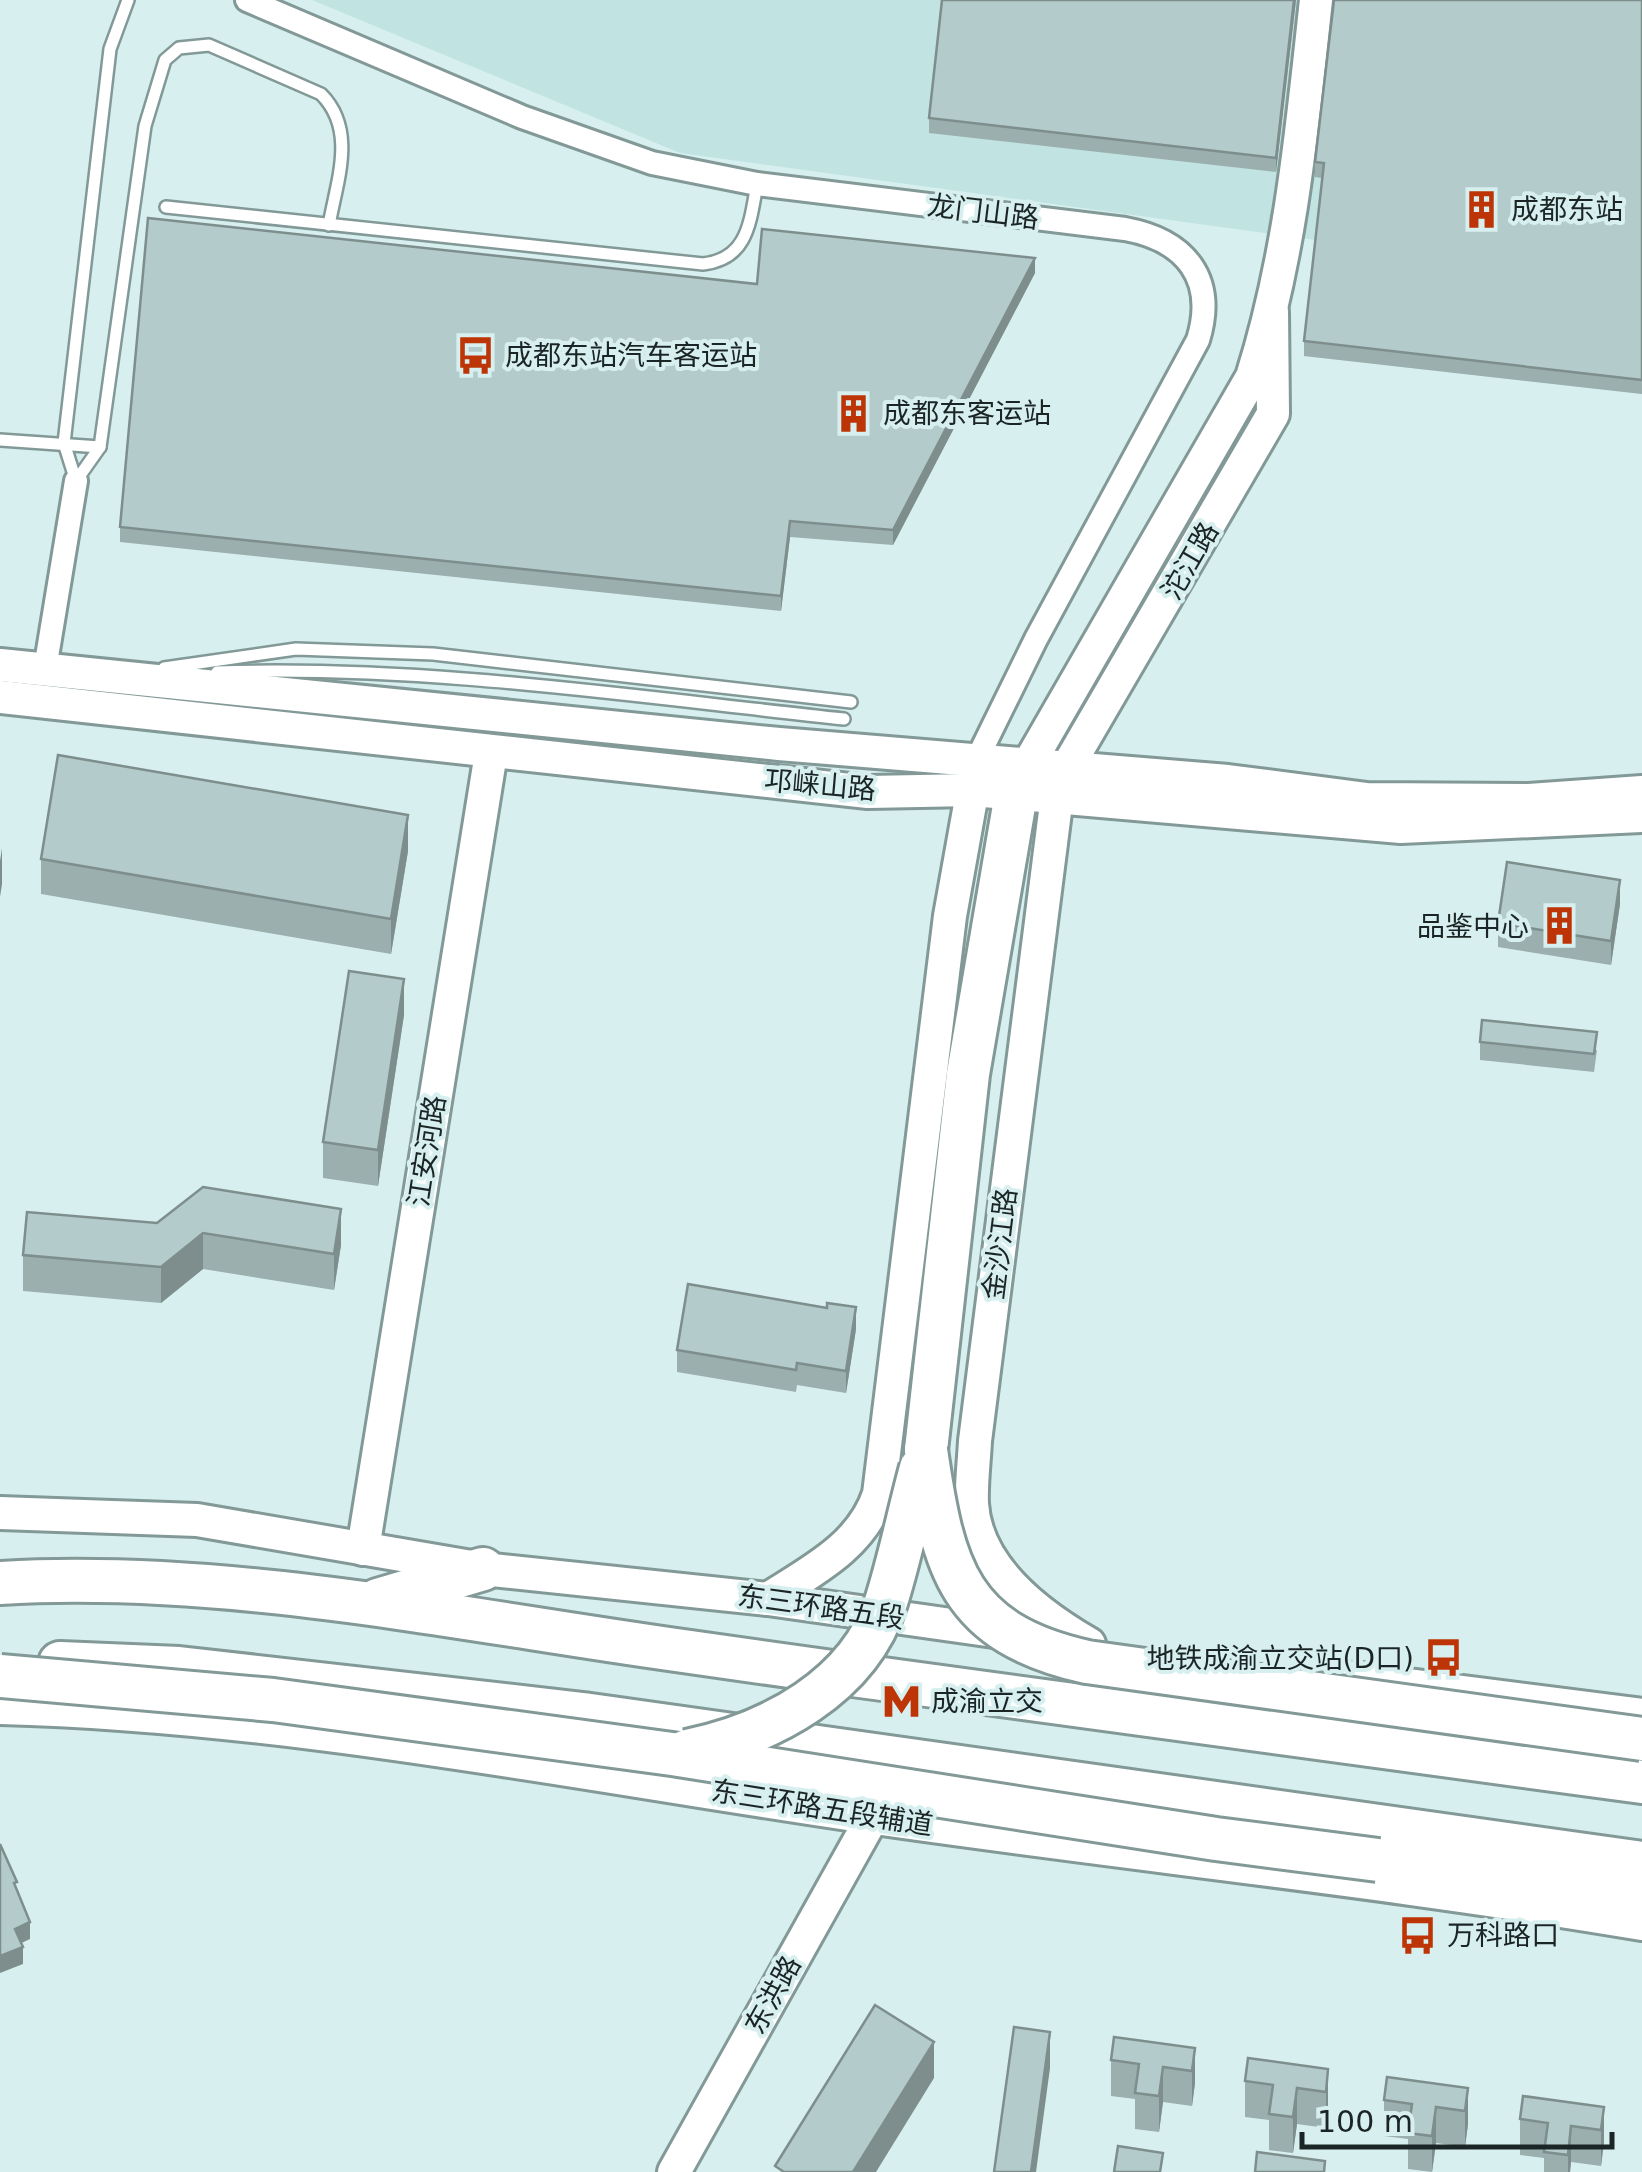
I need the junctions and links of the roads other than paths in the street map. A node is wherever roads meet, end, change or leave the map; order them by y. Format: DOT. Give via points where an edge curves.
graph roads {
  1 [pos="128,0"];
  2 [pos="247,0"];
  3 [pos="1316,0"];
  4 [pos="1337,0"];
  5 [pos="758,184"];
  6 [pos="1296,192"];
  7 [pos="166,206"];
  8 [pos="328,225"];
  9 [pos="0,440"];
  10 [pos="64,443"];
  11 [pos="100,447"];
  12 [pos="76,481"];
  13 [pos="0,665"];
  14 [pos="46,670"];
  15 [pos="108,676"];
  16 [pos="6,700"];
  17 [pos="851,702"];
  18 [pos="844,719"];
  19 [pos="491,752"];
  20 [pos="978,757"];
  21 [pos="1042,780"];
  22 [pos="972,790"];
  23 [pos="1642,792"];
  24 [pos="1642,816"];
  25 [pos="926,1450"];
  26 [pos="0,1513"];
  27 [pos="363,1549"];
  28 [pos="483,1569"];
  29 [pos="0,1583"];
  30 [pos="768,1598"];
  31 [pos="362,1605"];
  32 [pos="1089,1644"];
  33 [pos="0,1661"];
  34 [pos="0,1676"];
  35 [pos="0,1708"];
  36 [pos="1642,1715"];
  37 [pos="1642,1738"];
  38 [pos="672,1754"];
  39 [pos="1642,1782"];
  40 [pos="872,1818"];
  41 [pos="1642,1863"];
  42 [pos="1642,1895"];
  43 [pos="1642,1924"];
  44 [pos="674,2172"];
  1 -- 10 [label="lane" via="104,86"];
  2 -- 5 [label="street, 龙门山路" via="522,116 652,162"];
  3 -- 6 [label="street"];
  4 -- 6 [label="street" via="1329,75"];
  5 -- 8 [label="lane" via="743,243 733,256 703,264"];
  5 -- 20 [label="street, 龙门山路" via="1156,235 1180,249 1202,292 1206,314 1198,340"];
  6 -- 21 [label="street, 沱江路" via="1272,312 1273,414"];
  7 -- 8 [label="lane"];
  8 -- 11 [label="lane" via="343,137 341,120 321,94 222,49 192,45 165,60 145,126"];
  9 -- 10 [label="lane"];
  10 -- 11 [label="lane"];
  10 -- 12 [label="lane"];
  11 -- 12 [label="lane"];
  12 -- 14 [label="street"];
  13 -- 14 [label="street, 邛崃山路"];
  14 -- 15 [label="street, 邛崃山路"];
  15 -- 17 [label="lane" via="296,650 433,654"];
  15 -- 18 [label="lane" via="304,669 432,676"];
  15 -- 20 [label="street, 邛崃山路" via="779,744"];
  16 -- 19 [label="street, 邛崃山路"];
  19 -- 22 [label="street, 邛崃山路" via="868,792"];
  19 -- 27 [label="street, 江安河路"];
  20 -- 21 [label="street, 邛崃山路"];
  20 -- 22 [label="street"];
  21 -- 22 [label="street, 邛崃山路"];
  21 -- 23 [label="street, 邛崃山路" via="1367,799 1530,800"];
  21 -- 24 [label="street, 邛崃山路" via="1401,827"];
  21 -- 25 [label="highway" via="968,1074"];
  21 -- 32 [label="street, 金沙江路" via="972,1508 990,1558 1024,1599"];
  22 -- 30 [label="street" via="950,916 879,1494 870,1521 828,1561"];
  25 -- 37 [label="highway, bridge" via="947,1560 962,1588 1017,1640 1087,1662"];
  25 -- 38 [label="highway, bridge" via="885,1604 863,1650 825,1692 783,1716 716,1745"];
  26 -- 27 [label="street, 东三环路五段" via="198,1520"];
  27 -- 28 [label="street, 东三环路五段"];
  28 -- 30 [label="street, 东三环路五段"];
  28 -- 31 [label="highway"];
  29 -- 31 [label="highway" via="195,1586"];
  30 -- 32 [label="street, 东三环路五段"];
  31 -- 39 [label="highway"];
  32 -- 36 [label="street, 东三环路五段"];
  33 -- 41 [label="highway" via="179,1668 582,1714"];
  34 -- 38 [label="highway, bridge" via="272,1700"];
  35 -- 40 [label="street, 东三环路五段辅道" via="102,1711 444,1748"];
  38 -- 42 [label="highway, bridge" via="1216,1839"];
  40 -- 43 [label="street, 东三环路五段辅道"];
  40 -- 44 [label="street, 东洪路"];
}
